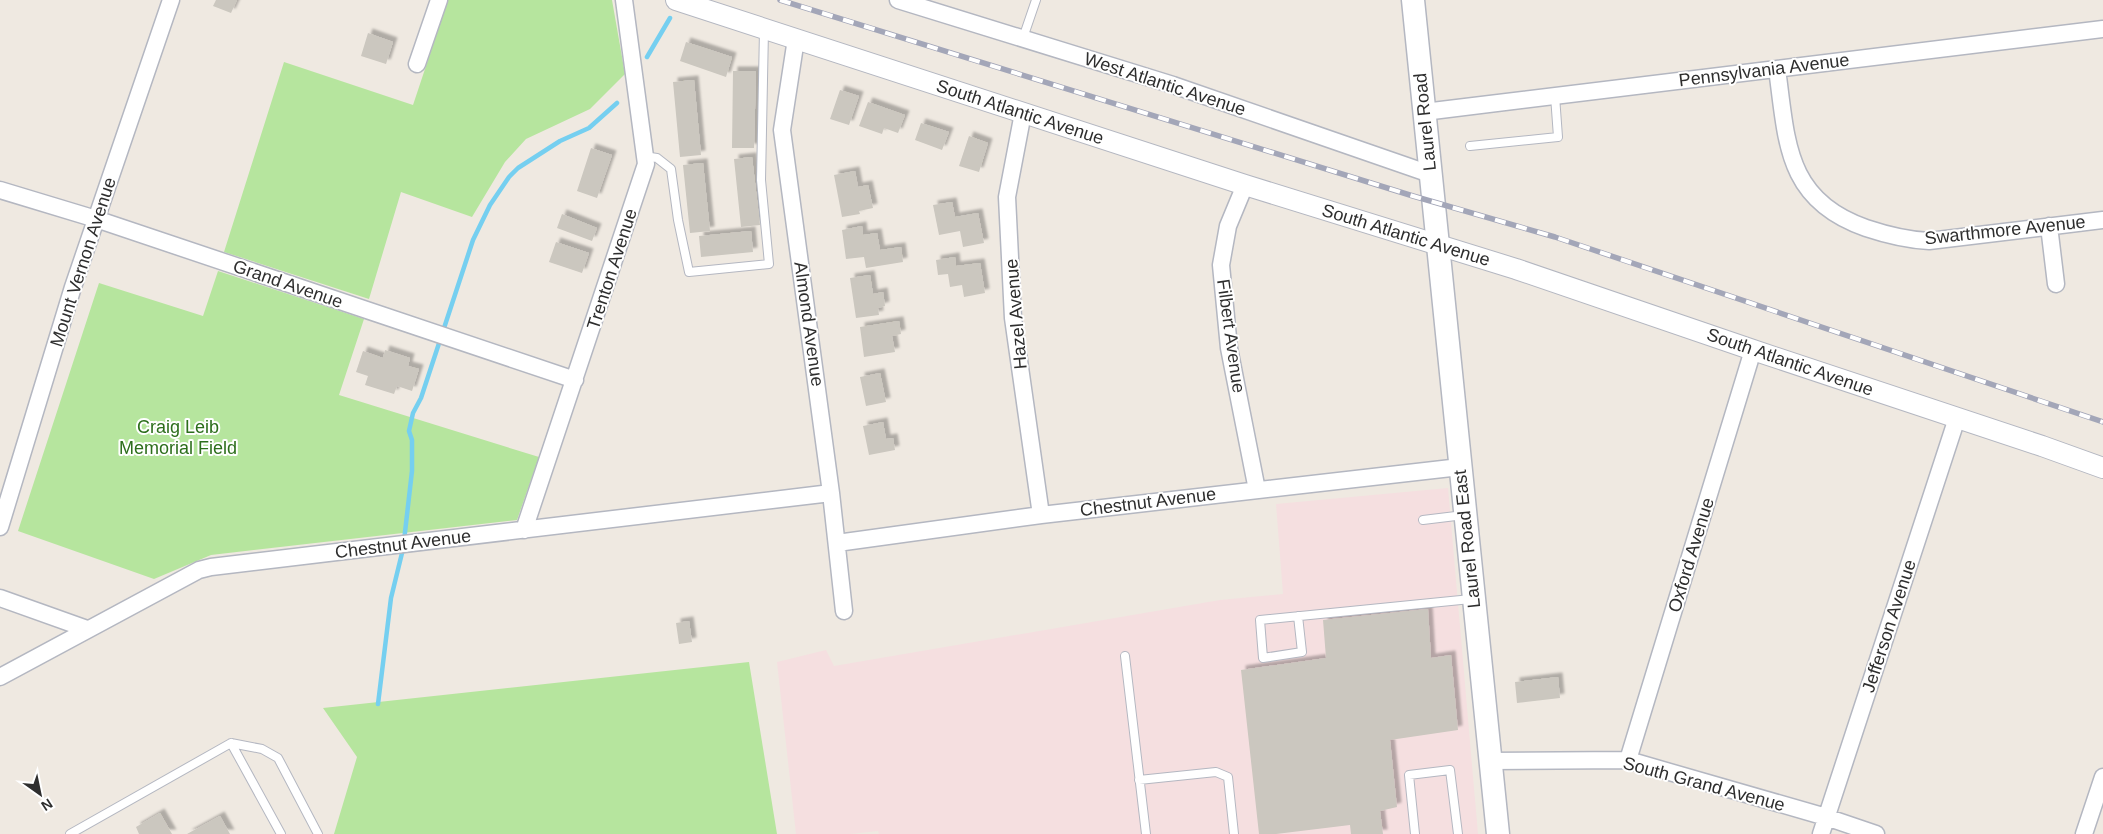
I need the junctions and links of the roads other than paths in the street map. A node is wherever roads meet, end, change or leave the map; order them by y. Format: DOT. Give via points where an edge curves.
graph roads {
  1 [pos="171,0"];
  2 [pos="439,0"];
  3 [pos="624,0"];
  4 [pos="676,0"];
  5 [pos="1036,0"];
  6 [pos="1413,0"];
  7 [pos="902,1"];
  8 [pos="764,28"];
  9 [pos="2103,28"];
  10 [pos="1023,38"];
  11 [pos="796,39"];
  12 [pos="417,64"];
  13 [pos="1777,69"];
  14 [pos="1555,96"];
  15 [pos="1424,112"];
  16 [pos="1023,113"];
  17 [pos="1470,146"];
  18 [pos="644,156"];
  19 [pos="1430,174"];
  20 [pos="1245,185"];
  21 [pos="0,190"];
  22 [pos="96,219"];
  23 [pos="2103,220"];
  24 [pos="2049,226"];
  25 [pos="1438,245"];
  26 [pos="2056,284"];
  27 [pos="1753,350"];
  28 [pos="575,380"];
  29 [pos="1957,418"];
  30 [pos="1460,467"];
  31 [pos="2103,468"];
  32 [pos="1256,490"];
  33 [pos="831,493"];
  34 [pos="1041,515"];
  35 [pos="1465,515"];
  36 [pos="1423,520"];
  37 [pos="0,526"];
  38 [pos="524,530"];
  39 [pos="837,543"];
  40 [pos="0,598"];
  41 [pos="1473,599"];
  42 [pos="844,610"];
  43 [pos="1298,616"];
  44 [pos="87,629"];
  45 [pos="1125,656"];
  46 [pos="0,677"];
  47 [pos="231,743"];
  48 [pos="1628,760"];
  49 [pos="1489,761"];
  50 [pos="2103,777"];
  51 [pos="1140,780"];
  52 [pos="1826,817"];
  53 [pos="70,834"];
  54 [pos="281,834"];
  55 [pos="318,834"];
  56 [pos="1146,834"];
  57 [pos="1234,834"];
  58 [pos="1415,834"];
  59 [pos="1458,834"];
  60 [pos="1498,834"];
  61 [pos="1821,834"];
  62 [pos="1876,834"];
  63 [pos="2084,834"];
  1 -- 22 [label="street, Mount Vernon Avenue"];
  2 -- 12 [label="street"];
  3 -- 18 [label="street, Trenton Avenue"];
  4 -- 8 [label="street, South Atlantic Avenue"];
  5 -- 10 [label="lane"];
  6 -- 15 [label="main road, Laurel Road"];
  7 -- 10 [label="street, West Atlantic Avenue"];
  8 -- 11 [label="street, South Atlantic Avenue"];
  8 -- 18 [label="lane" via="761,180 769,264 689,272 671,169 657,158"];
  9 -- 13 [label="street, Pennsylvania Avenue"];
  10 -- 19 [label="street, West Atlantic Avenue" via="1174,84"];
  11 -- 16 [label="street, South Atlantic Avenue"];
  11 -- 33 [label="street, Almond Avenue" via="782,130"];
  13 -- 14 [label="street, Pennsylvania Avenue"];
  13 -- 24 [label="street, Swarthmore Avenue" via="1788,141 1796,168 1818,202 1840,217 1876,231 1916,240"];
  14 -- 15 [label="street, Pennsylvania Avenue"];
  14 -- 17 [label="lane" via="1558,137"];
  15 -- 19 [label="main road, Laurel Road"];
  16 -- 20 [label="street, South Atlantic Avenue"];
  16 -- 34 [label="street, Hazel Avenue" via="1007,197 1013,318"];
  18 -- 28 [label="street, Trenton Avenue" via="646,164"];
  19 -- 25 [label="main road, Laurel Road"];
  20 -- 25 [label="street, South Atlantic Avenue"];
  20 -- 32 [label="street, Filbert Avenue" via="1228,226 1221,265 1229,348"];
  21 -- 22 [label="street, Grand Avenue"];
  22 -- 28 [label="street, Grand Avenue"];
  22 -- 37 [label="street, Mount Vernon Avenue"];
  23 -- 24 [label="street, Swarthmore Avenue"];
  24 -- 26 [label="street"];
  25 -- 27 [label="street, South Atlantic Avenue"];
  25 -- 30 [label="main road, Laurel Road East"];
  27 -- 29 [label="street, South Atlantic Avenue"];
  27 -- 48 [label="street, Oxford Avenue"];
  28 -- 38 [label="street, Trenton Avenue"];
  29 -- 31 [label="street, South Atlantic Avenue"];
  29 -- 52 [label="street, Jefferson Avenue"];
  30 -- 32 [label="street, Chestnut Avenue"];
  30 -- 35 [label="main road, Laurel Road East"];
  32 -- 34 [label="street, Chestnut Avenue"];
  33 -- 38 [label="street, Chestnut Avenue"];
  33 -- 39 [label="street, Almond Avenue"];
  34 -- 39 [label="street, Chestnut Avenue"];
  35 -- 36 [label="lane"];
  35 -- 41 [label="main road, Laurel Road East"];
  38 -- 44 [label="street, Chestnut Avenue" via="211,567 198,570"];
  39 -- 42 [label="street, Almond Avenue"];
  40 -- 44 [label="street"];
  41 -- 43 [label="lane"];
  41 -- 49 [label="main road, Laurel Road East"];
  43 -- 43 [label="lane" via="1260,620 1263,658 1302,652"];
  44 -- 46 [label="street, Chestnut Avenue"];
  45 -- 51 [label="lane"];
  47 -- 53 [label="lane"];
  47 -- 54 [label="lane"];
  47 -- 55 [label="lane" via="262,750 278,758"];
  48 -- 49 [label="street, South Grand Avenue"];
  48 -- 52 [label="street, South Grand Avenue"];
  49 -- 60 [label="main road, Laurel Road East"];
  50 -- 63 [label="street"];
  51 -- 56 [label="lane"];
  51 -- 57 [label="lane" via="1216,772 1228,778"];
  52 -- 61 [label="street, Jefferson Avenue"];
  52 -- 62 [label="street"];
  58 -- 59 [label="lane" via="1409,775 1450,770"];
}
